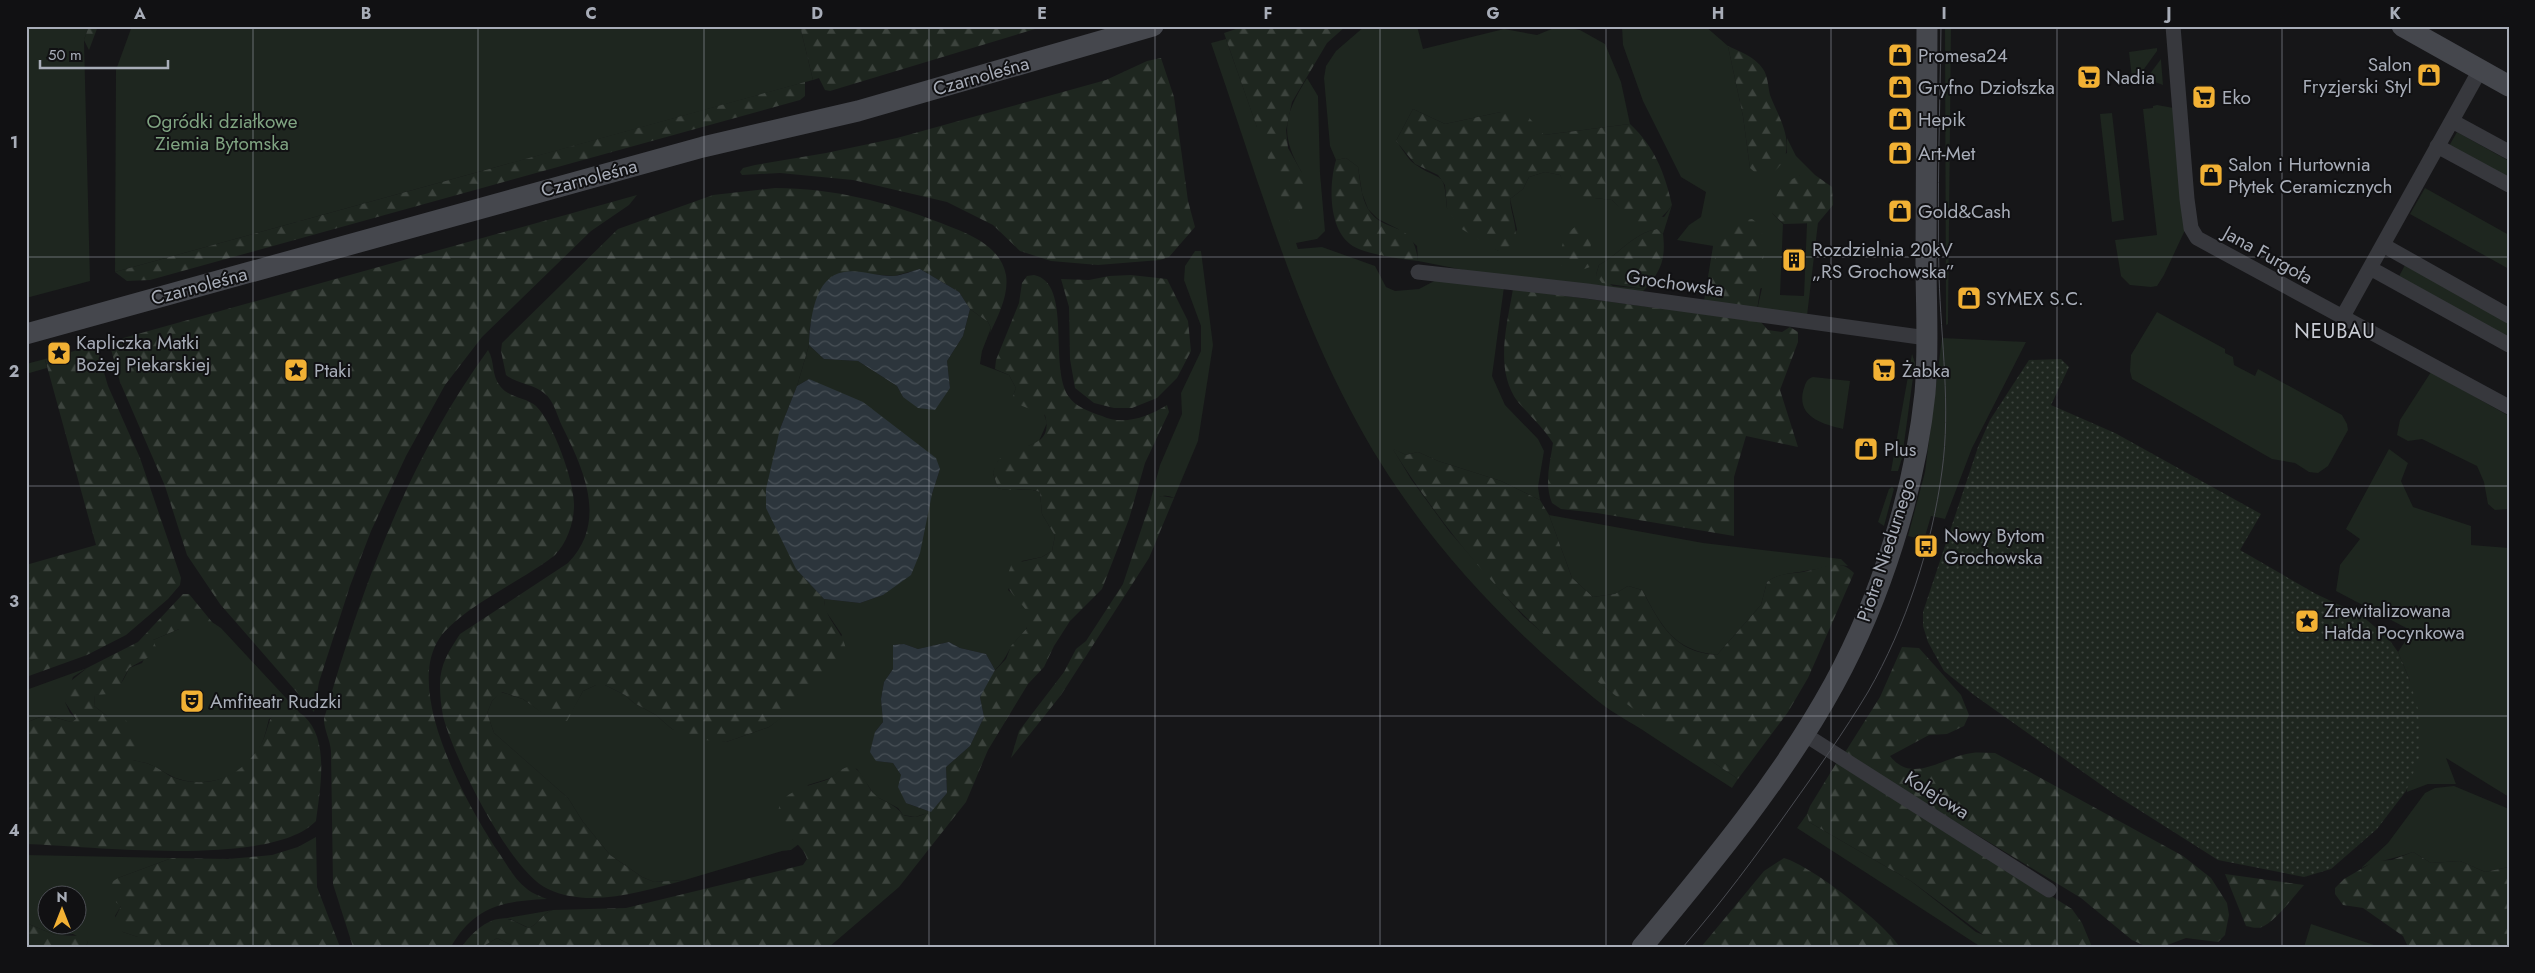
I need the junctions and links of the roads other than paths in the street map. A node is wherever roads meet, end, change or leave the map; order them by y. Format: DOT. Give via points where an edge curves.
graph roads {
  1 [pos="1927,26"];
  2 [pos="2173,26"];
  3 [pos="2402,26"];
  4 [pos="1144,29"];
  5 [pos="2480,70"];
  6 [pos="2509,86"];
  7 [pos="2452,120"];
  8 [pos="2438,146"];
  9 [pos="2509,152"];
  10 [pos="2509,185"];
  11 [pos="2382,245"];
  12 [pos="2370,268"];
  13 [pos="1418,272"];
  14 [pos="2509,316"];
  15 [pos="2342,318"];
  16 [pos="26,334"];
  17 [pos="1927,338"];
  18 [pos="2509,345"];
  19 [pos="2509,406"];
  20 [pos="1804,734"];
  21 [pos="2049,890"];
  22 [pos="1642,947"];
  1 -- 17 [label="street, Piotra Niedurnego"];
  2 -- 15 [label="street, Jana Furgoła" via="2191,228 2197,238"];
  3 -- 5 [label="street"];
  4 -- 16 [label="street, Czarnoleśna" via="858,111 703,147"];
  5 -- 6 [label="street"];
  5 -- 7 [label="street"];
  7 -- 8 [label="street"];
  7 -- 9 [label="street"];
  8 -- 10 [label="street"];
  8 -- 11 [label="street"];
  11 -- 12 [label="street"];
  11 -- 14 [label="street"];
  12 -- 15 [label="street"];
  12 -- 18 [label="street"];
  13 -- 17 [label="street, Grochowska" via="1587,291"];
  15 -- 19 [label="street, Jana Furgoła"];
  17 -- 20 [label="street, Piotra Niedurnego" via="1920,425 1910,483 1896,533 1868,612 1835,683"];
  20 -- 21 [label="street, Kolejowa"];
  20 -- 22 [label="street, Piotra Niedurnego" via="1723,849"];
}
